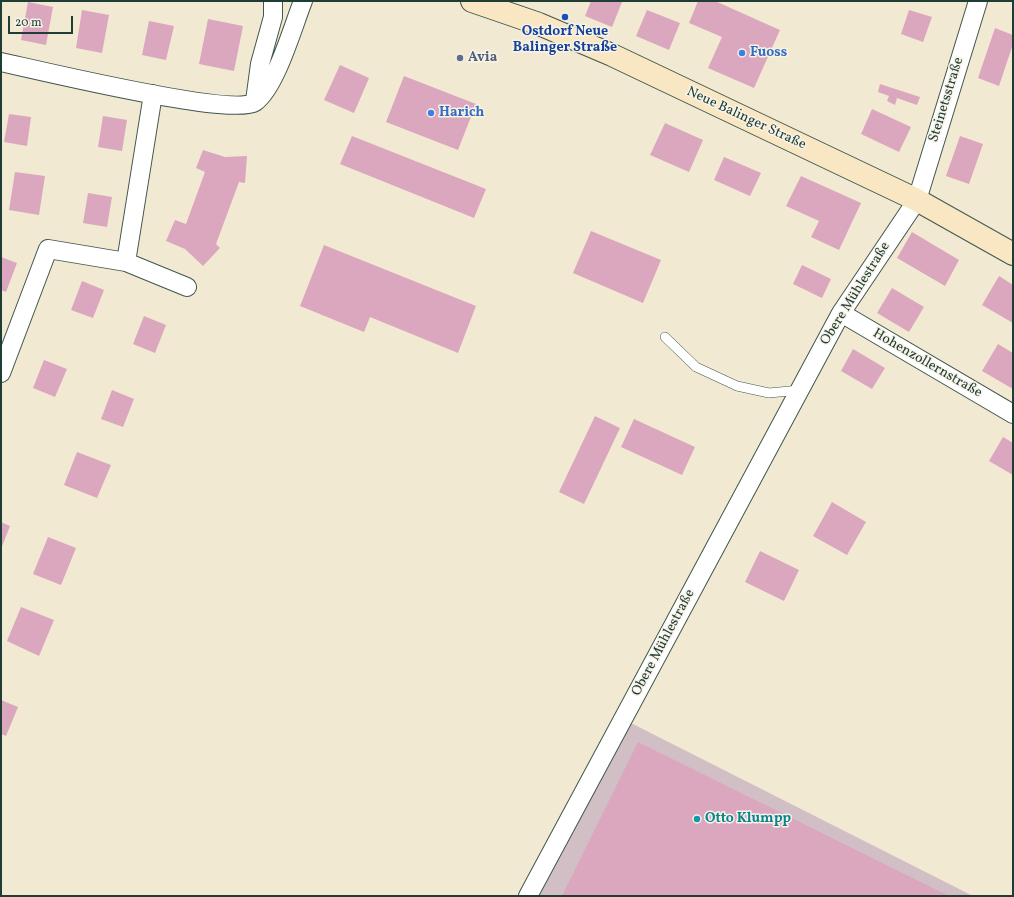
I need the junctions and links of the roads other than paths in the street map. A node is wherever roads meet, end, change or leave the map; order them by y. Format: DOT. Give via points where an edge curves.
graph roads {
  1 [pos="273,1"];
  2 [pos="303,1"];
  3 [pos="472,1"];
  4 [pos="978,1"];
  5 [pos="1,62"];
  6 [pos="153,94"];
  7 [pos="255,101"];
  8 [pos="917,200"];
  9 [pos="1013,254"];
  10 [pos="126,262"];
  11 [pos="188,287"];
  12 [pos="841,313"];
  13 [pos="665,337"];
  14 [pos="1,373"];
  15 [pos="800,390"];
  16 [pos="1013,414"];
  17 [pos="528,896"];
  1 -- 7 [label="street" via="273,17 260,64"];
  2 -- 7 [label="street" via="272,81"];
  3 -- 8 [label="main road, Neue Balinger Straße" via="539,24 612,55"];
  4 -- 8 [label="street, Steinetsstraße"];
  5 -- 6 [label="street"];
  6 -- 7 [label="street" via="222,105 246,106"];
  6 -- 10 [label="street"];
  8 -- 9 [label="main road, Neue Balinger Straße"];
  8 -- 12 [label="street, Obere Mühlestraße"];
  10 -- 11 [label="street"];
  10 -- 14 [label="street" via="48,249"];
  12 -- 15 [label="street, Obere Mühlestraße"];
  12 -- 16 [label="street, Hohenzollernstraße"];
  13 -- 15 [label="lane" via="696,366 736,386 769,393"];
  15 -- 17 [label="street, Obere Mühlestraße"];
}
